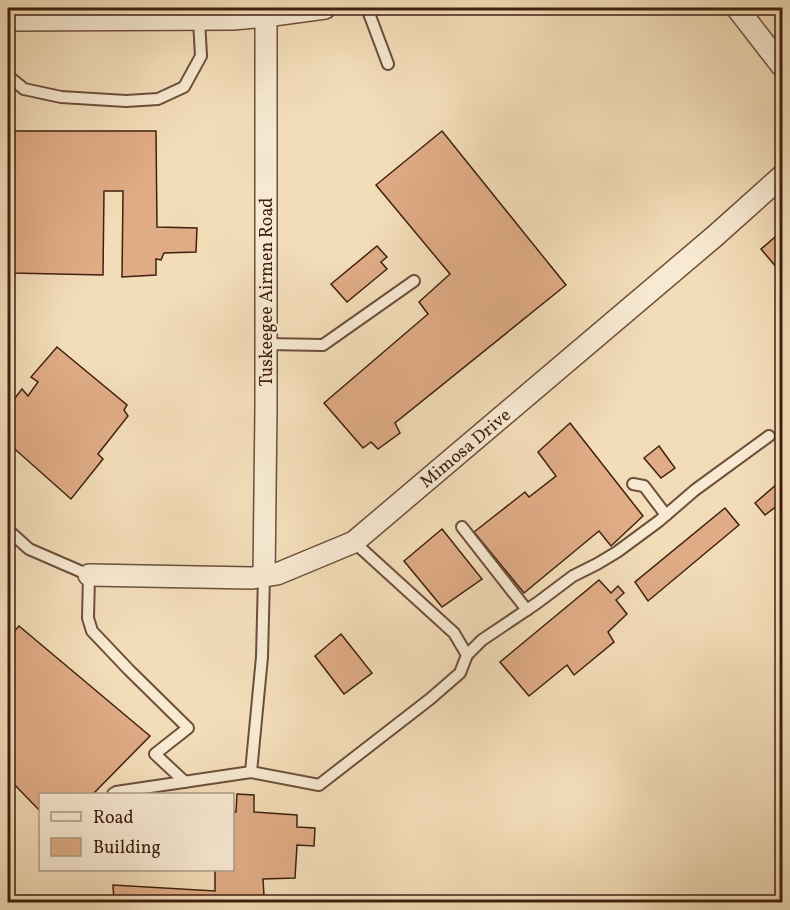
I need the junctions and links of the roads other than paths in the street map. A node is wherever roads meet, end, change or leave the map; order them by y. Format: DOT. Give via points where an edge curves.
graph roads {
  1 [pos="325,8"];
  2 [pos="367,8"];
  3 [pos="737,8"];
  4 [pos="266,12"];
  5 [pos="128,14"];
  6 [pos="8,20"];
  7 [pos="199,20"];
  8 [pos="8,30"];
  9 [pos="388,64"];
  10 [pos="783,66"];
  11 [pos="8,76"];
  12 [pos="783,176"];
  13 [pos="414,281"];
  14 [pos="266,344"];
  15 [pos="769,436"];
  16 [pos="633,484"];
  17 [pos="666,515"];
  18 [pos="462,526"];
  19 [pos="8,530"];
  20 [pos="354,542"];
  21 [pos="89,575"];
  22 [pos="264,576"];
  23 [pos="527,610"];
  24 [pos="467,655"];
  25 [pos="251,772"];
  26 [pos="185,782"];
  27 [pos="115,793"];
  1 -- 4 [label="street"];
  2 -- 9 [label="lane"];
  3 -- 10 [label="street"];
  4 -- 7 [label="street" via="233,19"];
  4 -- 14 [label="street, Tuskeegee Airmen Road"];
  5 -- 6 [label="street"];
  5 -- 7 [label="street"];
  7 -- 11 [label="lane" via="201,56 184,87 158,99 61,97 24,88"];
  8 -- 11 [label="lane"];
  12 -- 20 [label="street, Mimosa Drive"];
  13 -- 14 [label="lane" via="323,345"];
  14 -- 22 [label="street, Tuskeegee Airmen Road"];
  15 -- 17 [label="lane"];
  16 -- 17 [label="lane" via="644,486"];
  17 -- 23 [label="lane"];
  18 -- 23 [label="lane"];
  19 -- 21 [label="lane" via="29,549"];
  20 -- 22 [label="street, Mimosa Drive"];
  20 -- 24 [label="lane" via="454,633"];
  21 -- 22 [label="street, Mimosa Drive"];
  21 -- 26 [label="lane" via="88,618 92,631 188,728 155,754"];
  22 -- 25 [label="lane" via="262,657"];
  23 -- 24 [label="lane"];
  24 -- 25 [label="lane" via="460,673 319,785"];
  25 -- 26 [label="lane"];
  26 -- 27 [label="lane"];
}
